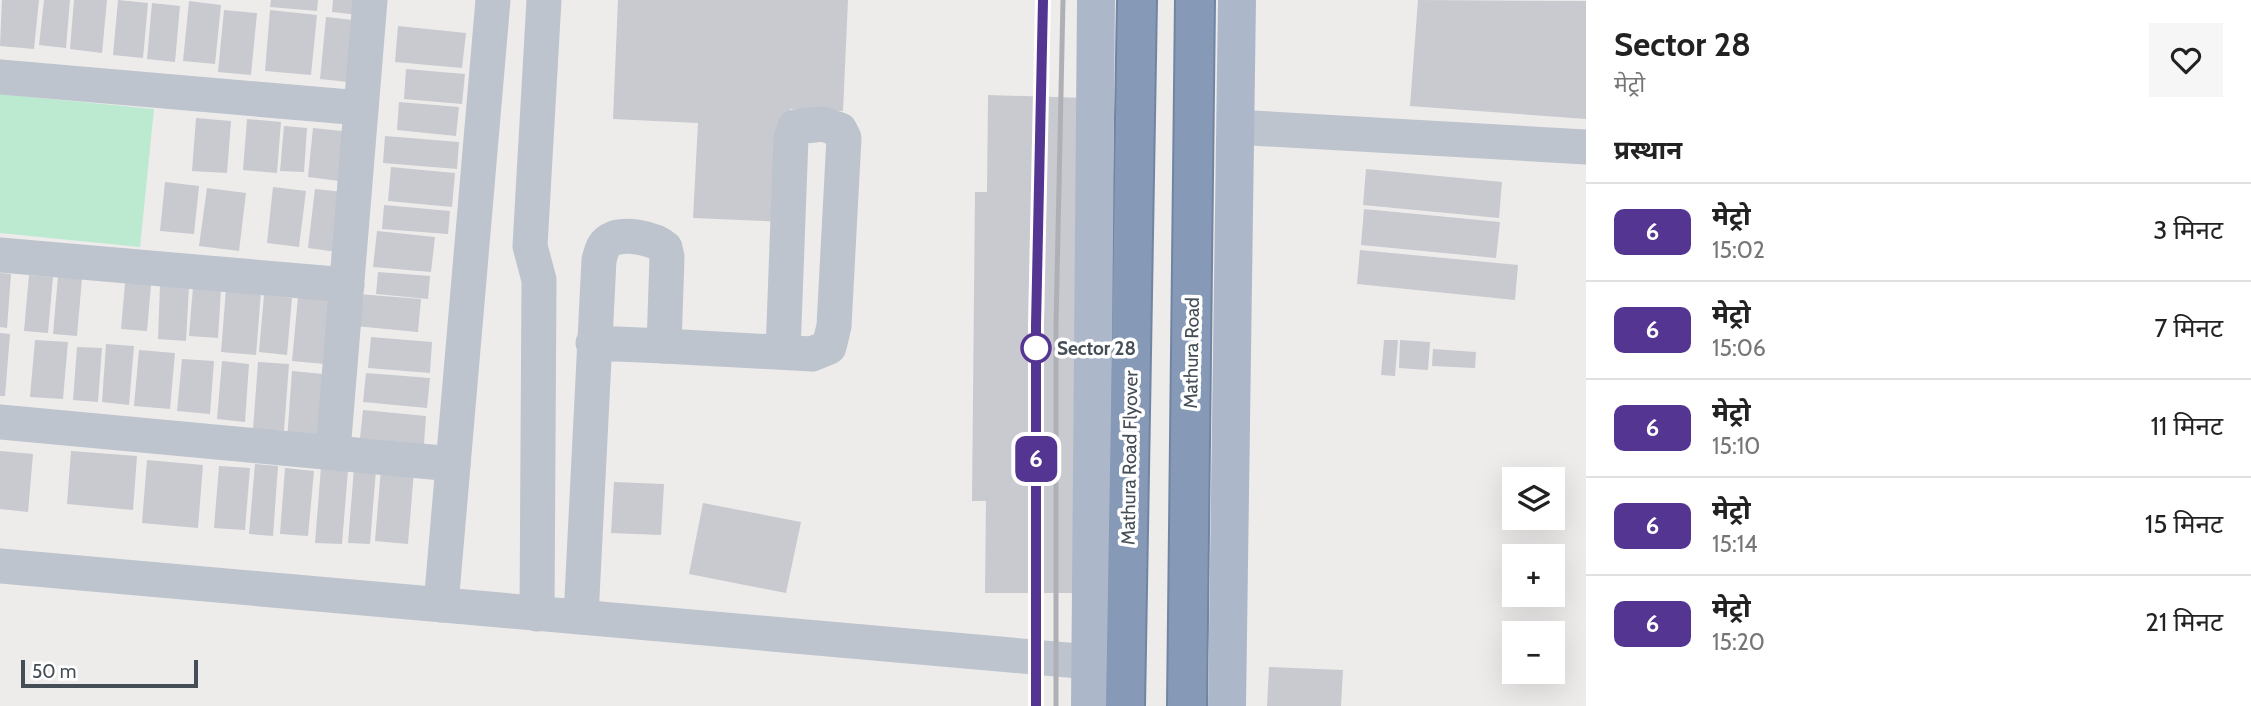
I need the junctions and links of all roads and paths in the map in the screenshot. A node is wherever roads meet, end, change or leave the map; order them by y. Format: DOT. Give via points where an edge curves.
graph roads {
  1 [pos="370,0"];
  2 [pos="493,0"];
  3 [pos="544,0"];
  4 [pos="1096,0"];
  5 [pos="1137,0"];
  6 [pos="1195,0"];
  7 [pos="1237,0"];
  8 [pos="0,77"];
  9 [pos="361,108"];
  10 [pos="1236,127"];
  11 [pos="1586,147"];
  12 [pos="0,255"];
  13 [pos="347,285"];
  14 [pos="593,342"];
  15 [pos="664,346"];
  16 [pos="783,352"];
  17 [pos="0,422"];
  18 [pos="333,451"];
  19 [pos="453,464"];
  20 [pos="0,566"];
  21 [pos="441,605"];
  22 [pos="537,614"];
  23 [pos="581,617"];
  24 [pos="1090,662"];
  25 [pos="1090,706"];
  26 [pos="1125,706"];
  27 [pos="1186,706"];
  28 [pos="1227,706"];
  1 -- 9 [label="street"];
  2 -- 19 [label="street"];
  3 -- 22 [label="street" via="530,246 539,280"];
  4 -- 24 [label="main road"];
  5 -- 26 [label="highway, Mathura Road Flyover"];
  6 -- 27 [label="highway, Mathura Road"];
  7 -- 10 [label="main road"];
  8 -- 9 [label="street"];
  9 -- 13 [label="street"];
  10 -- 11 [label="street"];
  10 -- 28 [label="main road"];
  12 -- 13 [label="street"];
  13 -- 18 [label="street"];
  14 -- 15 [label="street"];
  14 -- 15 [label="street" via="602,248 621,237 657,241 665,248"];
  14 -- 23 [label="street"];
  15 -- 16 [label="street"];
  16 -- 16 [label="street" via="824,351 832,338 844,138 840,130 822,124 795,127 791,138"];
  17 -- 18 [label="street"];
  18 -- 19 [label="street"];
  19 -- 21 [label="street"];
  20 -- 21 [label="street"];
  21 -- 22 [label="street"];
  22 -- 23 [label="street"];
  23 -- 24 [label="street"];
  24 -- 25 [label="main road"];
}
